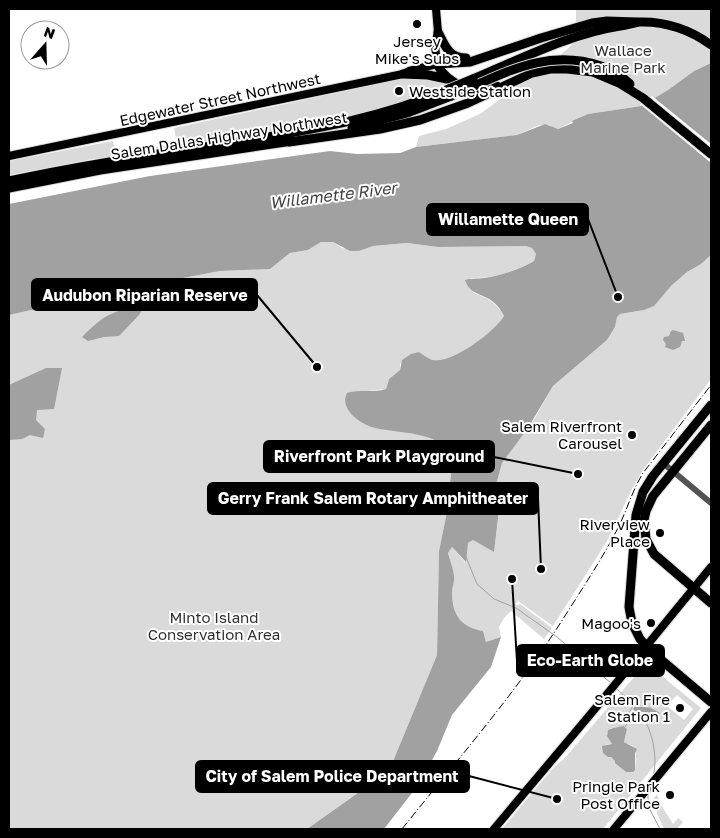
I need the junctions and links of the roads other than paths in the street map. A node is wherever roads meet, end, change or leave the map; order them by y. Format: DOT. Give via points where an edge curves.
graph roads {
  1 [pos="436,9"];
  2 [pos="638,22"];
  3 [pos="438,32"];
  4 [pos="711,45"];
  5 [pos="482,57"];
  6 [pos="437,64"];
  7 [pos="403,74"];
  8 [pos="521,77"];
  9 [pos="449,80"];
  10 [pos="448,93"];
  11 [pos="643,98"];
  12 [pos="288,142"];
  13 [pos="711,154"];
  14 [pos="9,156"];
  15 [pos="9,181"];
  16 [pos="9,188"];
  17 [pos="711,405"];
  18 [pos="711,425"];
  19 [pos="663,463"];
  20 [pos="673,471"];
  21 [pos="711,503"];
  22 [pos="711,567"];
  23 [pos="694,589"];
  24 [pos="711,603"];
  25 [pos="643,642"];
  26 [pos="711,702"];
  27 [pos="711,712"];
  28 [pos="494,829"];
  29 [pos="614,829"];
  1 -- 3 [label="main road"];
  2 -- 4 [label="highway" via="676,27"];
  2 -- 5 [label="highway" via="592,23"];
  2 -- 10 [label="highway, bridge" via="582,34 473,79"];
  3 -- 5 [label="highway" via="450,54 461,58"];
  3 -- 6 [label="main road" via="435,45"];
  5 -- 6 [label="highway" via="470,62"];
  6 -- 7 [label="main road, Edgewater Street Northwest"];
  6 -- 9 [label="highway"];
  7 -- 9 [label="highway"];
  7 -- 14 [label="main road, Edgewater Street Northwest"];
  8 -- 9 [label="highway" via="484,89 466,87"];
  8 -- 11 [label="highway" via="539,71 567,69 593,72 619,82"];
  8 -- 12 [label="highway" via="468,104 420,120 372,131"];
  10 -- 11 [label="highway, bridge" via="523,66 562,58 586,61 611,70"];
  10 -- 12 [label="highway, Salem Dallas Highway Northwest" via="407,113"];
  10 -- 15 [label="highway, Salem Dallas Highway Northwest" via="323,127"];
  11 -- 13 [label="highway"];
  12 -- 16 [label="highway, Salem Dallas Highway Northwest" via="100,170"];
  17 -- 19 [label="highway"];
  18 -- 20 [label="highway"];
  19 -- 20 [label="street"];
  19 -- 25 [label="highway" via="648,483 636,515 629,601 630,617"];
  20 -- 21 [label="street"];
  20 -- 23 [label="highway" via="648,503 644,520 646,539 654,554"];
  22 -- 23 [label="main road"];
  23 -- 24 [label="highway"];
  23 -- 25 [label="main road"];
  25 -- 26 [label="highway"];
  25 -- 28 [label="main road" via="639,655 625,673"];
  27 -- 29 [label="main road"];
}
